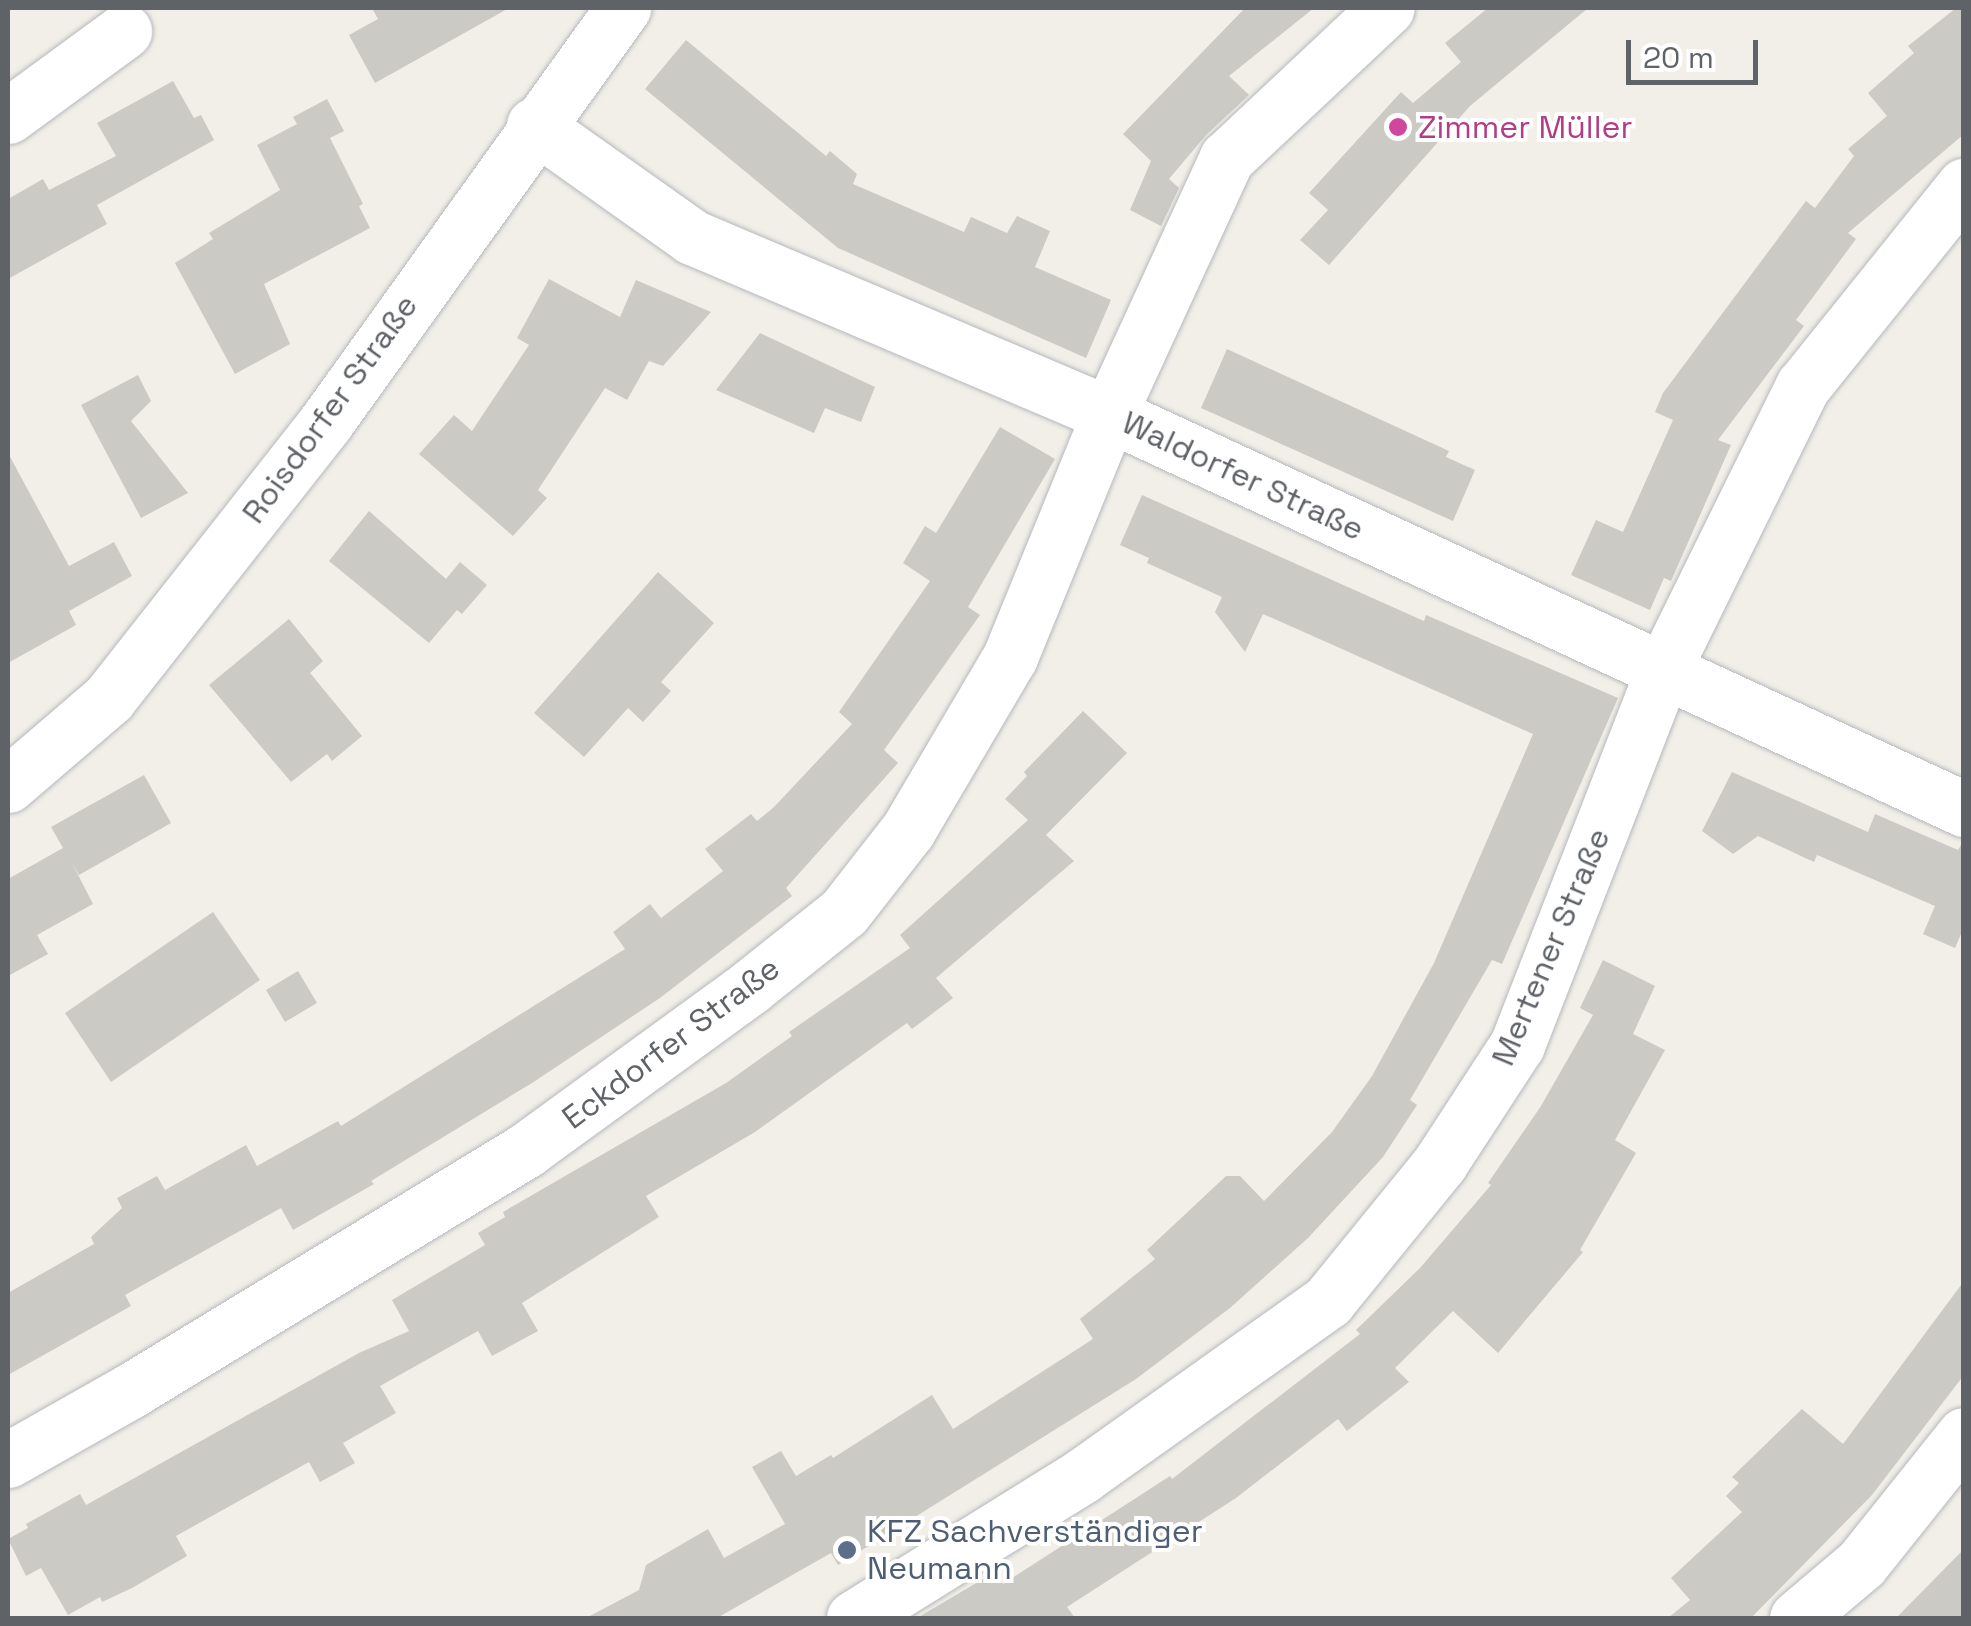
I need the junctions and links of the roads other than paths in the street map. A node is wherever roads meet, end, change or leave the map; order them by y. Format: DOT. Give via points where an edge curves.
graph roads {
  1 [pos="622,8"];
  2 [pos="1387,8"];
  3 [pos="124,30"];
  4 [pos="8,116"];
  5 [pos="534,125"];
  6 [pos="1964,186"];
  7 [pos="1109,414"];
  8 [pos="1663,670"];
  9 [pos="8,786"];
  10 [pos="1964,809"];
  11 [pos="1964,1435"];
  12 [pos="8,1460"];
  13 [pos="854,1618"];
  14 [pos="1797,1618"];
  1 -- 5 [label="street, Roisdorfer Straße"];
  2 -- 7 [label="street, Eckdorfer Straße" via="1227,158"];
  3 -- 4 [label="street"];
  5 -- 7 [label="street, Waldorfer Straße" via="692,237"];
  5 -- 9 [label="street, Roisdorfer Straße" via="326,422 121,683"];
  6 -- 8 [label="street, Mertener Straße" via="1803,386"];
  7 -- 8 [label="street, Waldorfer Straße"];
  7 -- 12 [label="street, Eckdorfer Straße" via="1010,657 908,830 844,912 526,1150"];
  8 -- 10 [label="street, Waldorfer Straße"];
  8 -- 13 [label="street, Mertener Straße" via="1516,1045 1440,1163 1328,1301 1082,1476"];
  11 -- 14 [label="street" via="1861,1564"];
}
